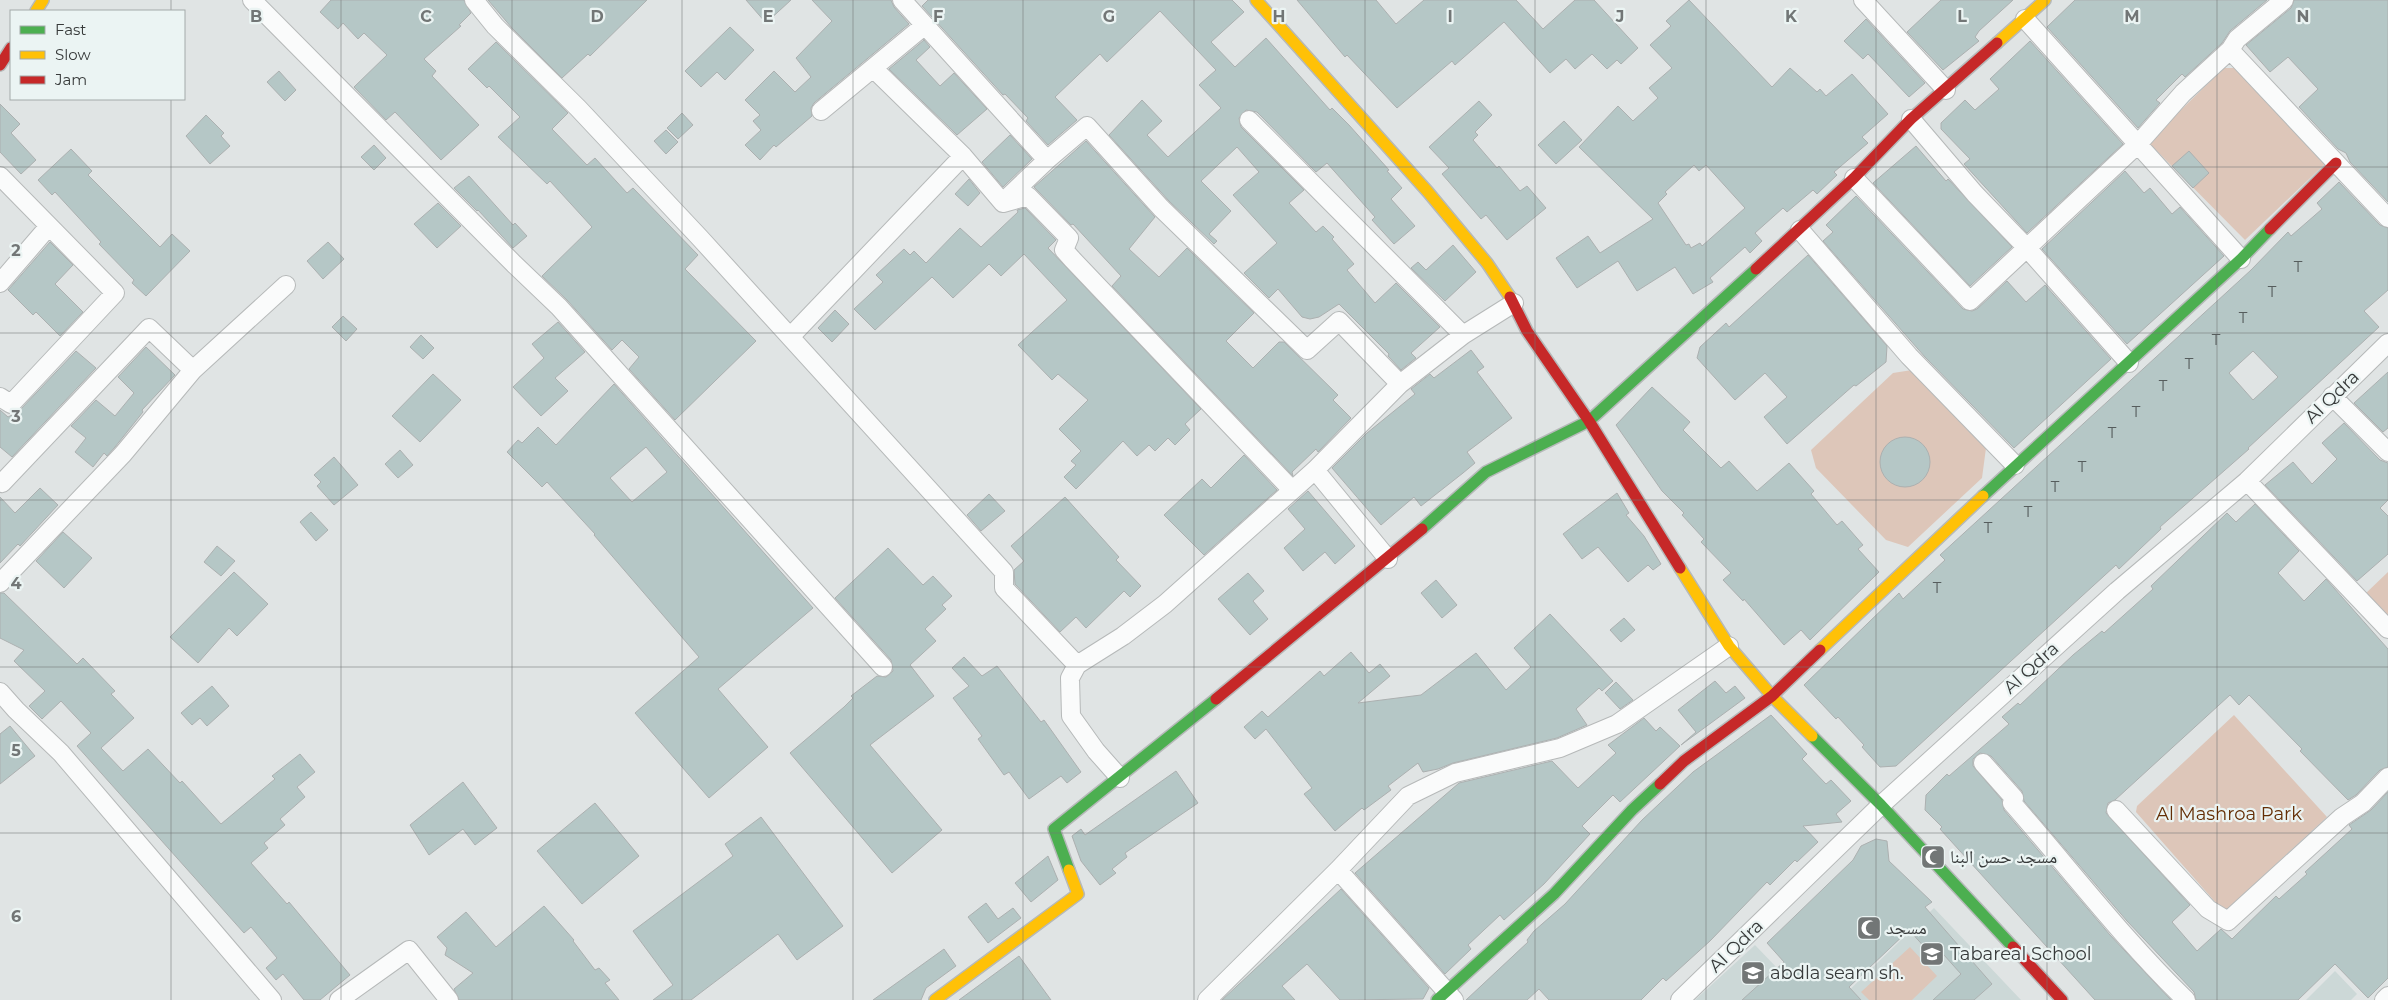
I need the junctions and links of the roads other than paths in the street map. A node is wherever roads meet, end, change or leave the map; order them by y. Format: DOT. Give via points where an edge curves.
graph roads {
  1 [pos="252,0"];
  2 [pos="474,0"];
  3 [pos="902,0"];
  4 [pos="1256,0"];
  5 [pos="1862,0"];
  6 [pos="2046,0"];
  7 [pos="2284,0"];
  8 [pos="2025,18"];
  9 [pos="925,24"];
  10 [pos="10,50"];
  11 [pos="2230,50"];
  12 [pos="0,65"];
  13 [pos="874,69"];
  14 [pos="1946,90"];
  15 [pos="821,111"];
  16 [pos="1911,119"];
  17 [pos="1248,120"];
  18 [pos="2138,144"];
  19 [pos="963,156"];
  20 [pos="1047,160"];
  21 [pos="2336,163"];
  22 [pos="0,176"];
  23 [pos="1854,178"];
  24 [pos="1003,202"];
  25 [pos="2388,218"];
  26 [pos="48,226"];
  27 [pos="1800,230"];
  28 [pos="2027,248"];
  29 [pos="2241,259"];
  30 [pos="0,283"];
  31 [pos="286,286"];
  32 [pos="1514,303"];
  33 [pos="1463,335"];
  34 [pos="790,338"];
  35 [pos="2388,343"];
  36 [pos="2129,363"];
  37 [pos="194,370"];
  38 [pos="1400,384"];
  39 [pos="2332,396"];
  40 [pos="0,397"];
  41 [pos="1589,421"];
  42 [pos="2388,452"];
  43 [pos="2015,465"];
  44 [pos="1315,470"];
  45 [pos="2247,481"];
  46 [pos="0,482"];
  47 [pos="1292,490"];
  48 [pos="1388,559"];
  49 [pos="0,583"];
  50 [pos="2388,629"];
  51 [pos="1729,646"];
  52 [pos="1076,665"];
  53 [pos="883,667"];
  54 [pos="0,692"];
  55 [pos="1772,696"];
  56 [pos="1983,763"];
  57 [pos="2388,777"];
  58 [pos="1120,778"];
  59 [pos="1881,805"];
  60 [pos="2116,810"];
  61 [pos="1338,870"];
  62 [pos="2388,996"];
  63 [pos="1446,997"];
  64 [pos="272,1000"];
  65 [pos="339,1000"];
  66 [pos="449,1000"];
  67 [pos="935,1000"];
  68 [pos="1207,1000"];
  69 [pos="1680,1000"];
  70 [pos="2062,1000"];
  71 [pos="2186,1000"];
  72 [pos="2384,1000"];
  1 -- 53 [label="street" via="559,307"];
  2 -- 34 [label="street"];
  3 -- 9 [label="street"];
  4 -- 32 [label="street" via="1434,200 1487,263"];
  5 -- 14 [label="street"];
  6 -- 8 [label="street"];
  7 -- 11 [label="street" via="2237,39"];
  8 -- 14 [label="street"];
  8 -- 18 [label="street"];
  9 -- 13 [label="street"];
  9 -- 20 [label="street"];
  10 -- 12 [label="street"];
  11 -- 18 [label="street" via="2183,93"];
  11 -- 21 [label="street"];
  13 -- 15 [label="street"];
  13 -- 19 [label="street"];
  14 -- 16 [label="street"];
  16 -- 23 [label="street"];
  16 -- 28 [label="street" via="1975,194"];
  17 -- 33 [label="street"];
  18 -- 28 [label="street"];
  18 -- 29 [label="street"];
  19 -- 24 [label="street"];
  19 -- 34 [label="street"];
  20 -- 24 [label="street"];
  20 -- 38 [label="street" via="1087,126 1161,208 1307,350 1339,321"];
  21 -- 25 [label="street"];
  21 -- 29 [label="street"];
  22 -- 26 [label="street"];
  23 -- 27 [label="street"];
  23 -- 28 [label="street" via="1970,302"];
  24 -- 47 [label="street" via="1028,196 1069,238 1064,250 1072,259"];
  26 -- 30 [label="street"];
  26 -- 40 [label="street" via="115,293 11,404"];
  27 -- 41 [label="street"];
  27 -- 43 [label="street" via="1909,356"];
  28 -- 36 [label="street"];
  29 -- 36 [label="street"];
  31 -- 37 [label="street"];
  32 -- 33 [label="street"];
  32 -- 41 [label="street" via="1527,331"];
  33 -- 38 [label="street"];
  34 -- 52 [label="street" via="1004,572 1004,588"];
  35 -- 39 [label="street, Al Qdra"];
  36 -- 43 [label="street"];
  37 -- 46 [label="street" via="149,328"];
  37 -- 49 [label="street" via="123,454"];
  38 -- 44 [label="street"];
  39 -- 42 [label="street"];
  39 -- 45 [label="street, Al Qdra"];
  41 -- 48 [label="street" via="1486,472"];
  41 -- 51 [label="street"];
  43 -- 55 [label="street"];
  44 -- 47 [label="street"];
  44 -- 48 [label="street"];
  45 -- 50 [label="street"];
  45 -- 59 [label="street, Al Qdra" via="2117,592"];
  47 -- 52 [label="street" via="1165,604 1123,636"];
  48 -- 58 [label="street"];
  51 -- 55 [label="street"];
  51 -- 61 [label="street" via="1617,724 1560,748 1456,773 1408,796"];
  52 -- 58 [label="street" via="1070,678 1071,716"];
  54 -- 64 [label="street" via="61,753"];
  55 -- 59 [label="street"];
  55 -- 63 [label="street" via="1684,761 1632,810 1554,894"];
  56 -- 71 [label="street" via="2014,798 2012,803 2099,906"];
  57 -- 60 [label="street" via="2363,803 2342,817 2228,921 2208,908"];
  58 -- 67 [label="street" via="1054,829 1078,894"];
  59 -- 69 [label="street, Al Qdra"];
  59 -- 70 [label="street"];
  61 -- 63 [label="street"];
  61 -- 68 [label="street"];
  62 -- 72 [label="street"];
  65 -- 66 [label="street" via="409,950"];
}
